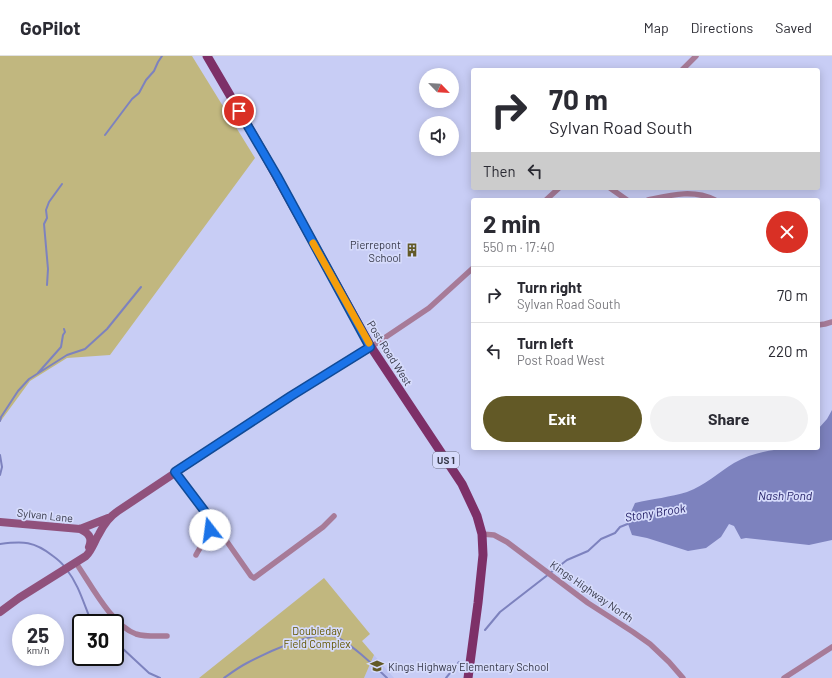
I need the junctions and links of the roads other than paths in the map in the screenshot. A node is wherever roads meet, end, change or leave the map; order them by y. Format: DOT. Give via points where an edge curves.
graph roads {
  1 [pos="207,56"];
  2 [pos="696,56"];
  3 [pos="684,68"];
  4 [pos="557,190"];
  5 [pos="613,190"];
  6 [pos="548,198"];
  7 [pos="623,198"];
  8 [pos="659,198"];
  9 [pos="709,198"];
  10 [pos="471,270"];
  11 [pos="832,322"];
  12 [pos="820,325"];
  13 [pos="370,347"];
  14 [pos="175,472"];
  15 [pos="334,516"];
  16 [pos="109,518"];
  17 [pos="0,522"];
  18 [pos="80,529"];
  19 [pos="210,530"];
  20 [pos="482,534"];
  21 [pos="196,555"];
  22 [pos="76,563"];
  23 [pos="0,612"];
  24 [pos="167,636"];
  25 [pos="832,647"];
  26 [pos="468,678"];
  27 [pos="682,678"];
  28 [pos="784,678"];
  1 -- 13 [label="main road, Post Road West / US 1" via="262,150"];
  2 -- 3 [label="street"];
  4 -- 6 [label="street"];
  5 -- 7 [label="street"];
  8 -- 9 [label="street" via="685,193"];
  10 -- 13 [label="street" via="429,308"];
  11 -- 12 [label="street"];
  13 -- 14 [label="street"];
  13 -- 20 [label="main road, Post Road West / US 1" via="462,484 477,516"];
  14 -- 16 [label="street"];
  14 -- 19 [label="street" via="206,513 211,523"];
  15 -- 19 [label="street" via="254,578 223,536"];
  16 -- 18 [label="street, Sylvan Lane"];
  16 -- 22 [label="street" via="90,552"];
  17 -- 18 [label="street, Sylvan Lane"];
  18 -- 22 [label="street" via="89,534 91,541 88,549"];
  19 -- 21 [label="street"];
  20 -- 26 [label="main road, Post Road West / US 1" via="481,580"];
  20 -- 27 [label="street, Kings Highway North" via="501,538 594,607 647,642"];
  22 -- 23 [label="street"];
  22 -- 24 [label="street" via="122,626 146,636"];
  25 -- 28 [label="street"];
}
